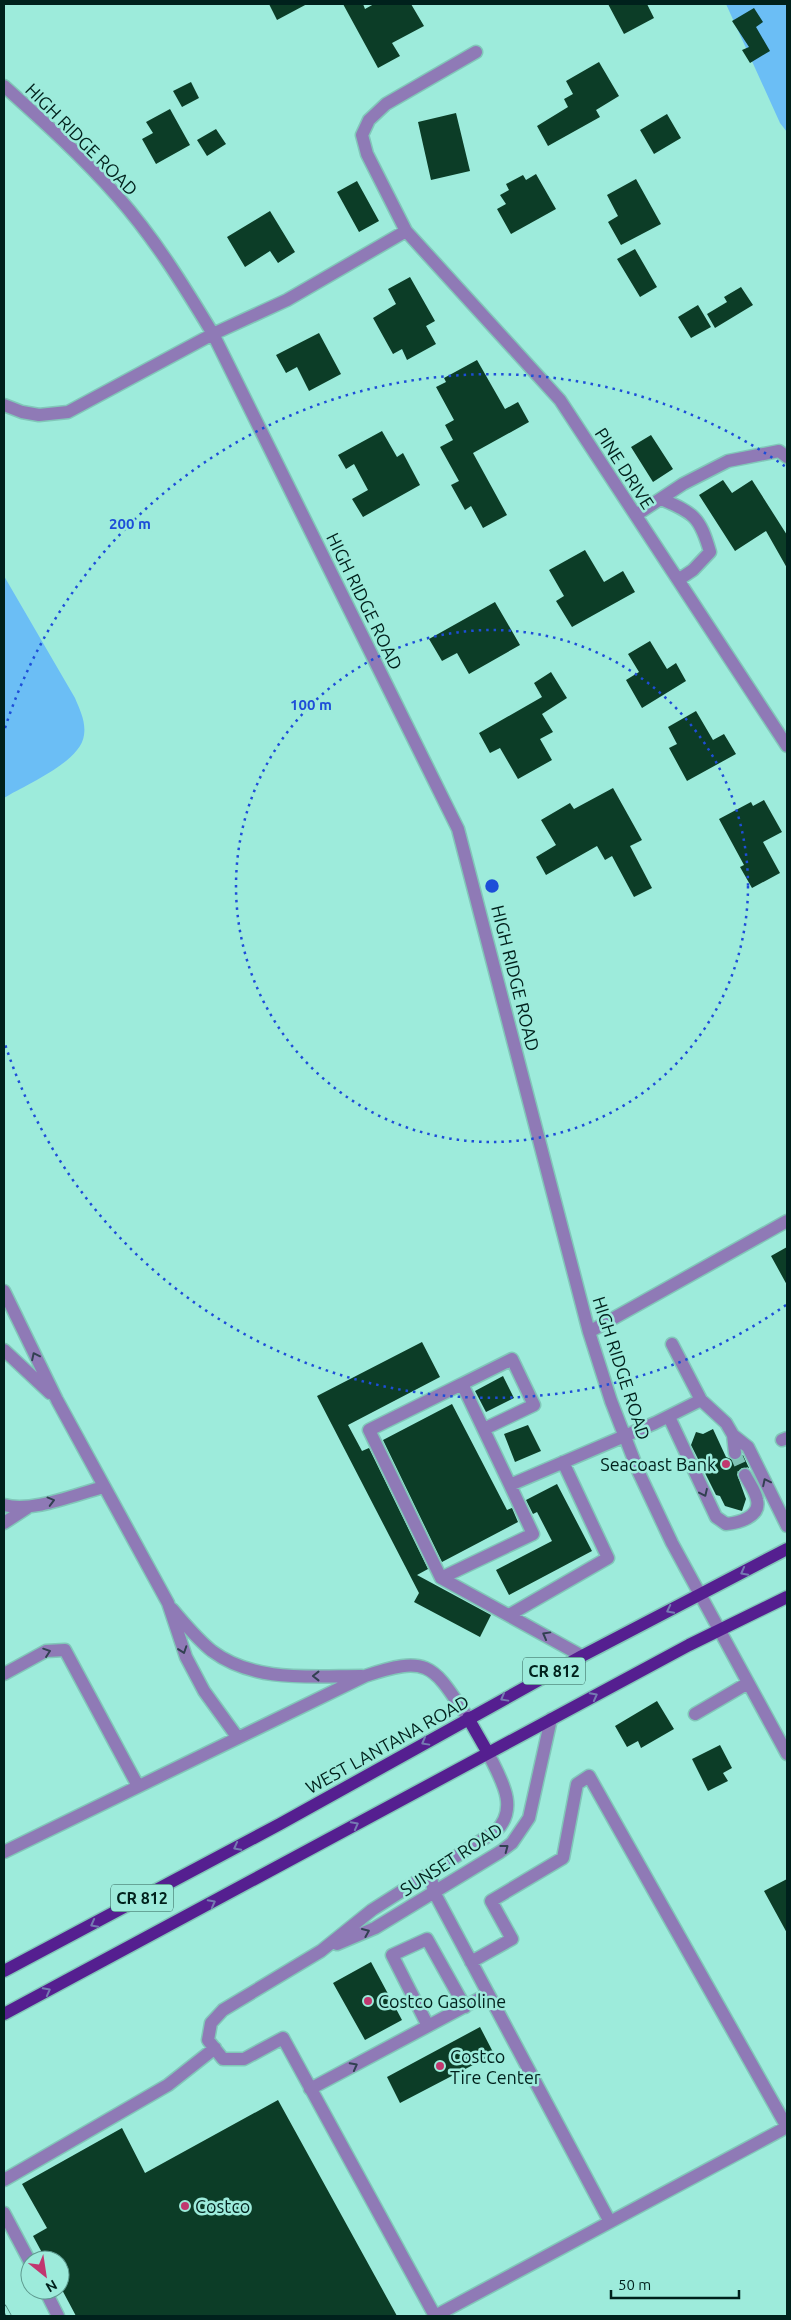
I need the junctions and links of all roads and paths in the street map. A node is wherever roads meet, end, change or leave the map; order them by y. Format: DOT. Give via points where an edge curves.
graph roads {
  1 [pos="476,52"];
  2 [pos="4,86"];
  3 [pos="406,231"];
  4 [pos="213,334"];
  5 [pos="4,405"];
  6 [pos="787,457"];
  7 [pos="661,499"];
  8 [pos="636,515"];
  9 [pos="678,580"];
  10 [pos="787,746"];
  11 [pos="787,1220"];
  12 [pos="4,1292"];
  13 [pos="589,1332"];
  14 [pos="672,1344"];
  15 [pos="4,1350"];
  16 [pos="462,1384"];
  17 [pos="57,1400"];
  18 [pos="701,1400"];
  19 [pos="669,1417"];
  20 [pos="484,1429"];
  21 [pos="733,1435"];
  22 [pos="625,1436"];
  23 [pos="735,1453"];
  24 [pos="563,1462"];
  25 [pos="745,1475"];
  26 [pos="510,1485"];
  27 [pos="104,1487"];
  28 [pos="4,1505"];
  29 [pos="30,1506"];
  30 [pos="4,1523"];
  31 [pos="787,1526"];
  32 [pos="787,1549"];
  33 [pos="441,1578"];
  34 [pos="700,1595"];
  35 [pos="787,1596"];
  36 [pos="168,1603"];
  37 [pos="509,1615"];
  38 [pos="720,1630"];
  39 [pos="582,1656"];
  40 [pos="4,1674"];
  41 [pos="365,1676"];
  42 [pos="748,1683"];
  43 [pos="695,1714"];
  44 [pos="468,1718"];
  45 [pos="551,1719"];
  46 [pos="238,1738"];
  47 [pos="488,1753"];
  48 [pos="787,1754"];
  49 [pos="138,1786"];
  50 [pos="4,1852"];
  51 [pos="430,1873"];
  52 [pos="434,1892"];
  53 [pos="321,1951"];
  54 [pos="471,1962"];
  55 [pos="4,1971"];
  56 [pos="488,1994"];
  57 [pos="465,2007"];
  58 [pos="4,2014"];
  59 [pos="428,2026"];
  60 [pos="215,2048"];
  61 [pos="310,2089"];
  62 [pos="787,2127"];
  63 [pos="4,2180"];
  64 [pos="4,2213"];
  65 [pos="610,2222"];
  66 [pos="24,2250"];
  67 [pos="49,2300"];
  68 [pos="58,2316"];
  69 [pos="435,2316"];
  1 -- 3 [label="street, PINE DRIVE" via="386,104 369,120 362,136 367,154"];
  2 -- 4 [label="street, HIGH RIDGE ROAD" via="85,161 119,198 153,240"];
  3 -- 4 [label="street" via="287,300"];
  3 -- 8 [label="street, PINE DRIVE" via="560,400"];
  4 -- 5 [label="street" via="68,412 39,415"];
  4 -- 13 [label="street, HIGH RIDGE ROAD" via="458,829"];
  6 -- 7 [label="street" via="779,451 728,461"];
  7 -- 8 [label="street"];
  7 -- 9 [label="street" via="686,509 702,526 710,552 694,570"];
  8 -- 9 [label="street, PINE DRIVE"];
  9 -- 10 [label="street, PINE DRIVE"];
  11 -- 13 [label="street"];
  17 -- 12 [label="street, one-way"];
  13 -- 22 [label="street, HIGH RIDGE ROAD"];
  14 -- 18 [label="street"];
  15 -- 17 [label="street"];
  16 -- 20 [label="street"];
  16 -- 20 [label="street" via="512,1359 534,1405"];
  16 -- 33 [label="street" via="369,1430"];
  17 -- 27 [label="street"];
  18 -- 19 [label="street"];
  18 -- 21 [label="street" via="726,1422"];
  19 -- 22 [label="street"];
  19 -- 25 [label="street, one-way" via="716,1518 726,1524 745,1520 757,1508 758,1500"];
  20 -- 26 [label="street"];
  21 -- 23 [label="street"];
  31 -- 21 [label="street, one-way" via="748,1447"];
  22 -- 24 [label="street"];
  22 -- 34 [label="street, HIGH RIDGE ROAD" via="672,1543"];
  24 -- 26 [label="street"];
  24 -- 37 [label="street" via="608,1558"];
  26 -- 33 [label="street" via="533,1534"];
  29 -- 27 [label="street, one-way"];
  27 -- 36 [label="street"];
  28 -- 29 [label="street" via="14,1508"];
  29 -- 30 [label="street"];
  32 -- 34 [label="main road, WEST LANTANA ROAD / CR 812, one-way"];
  33 -- 37 [label="street"];
  34 -- 38 [label="street, HIGH RIDGE ROAD"];
  34 -- 39 [label="main road, WEST LANTANA ROAD / CR 812, one-way"];
  35 -- 38 [label="main road, CR 812"];
  41 -- 36 [label="street, one-way" via="280,1676 242,1667 213,1651"];
  36 -- 46 [label="street, one-way" via="186,1658 223,1721"];
  39 -- 37 [label="street, one-way"];
  38 -- 42 [label="street, HIGH RIDGE ROAD"];
  45 -- 38 [label="main road, CR 812, one-way"];
  39 -- 44 [label="main road, WEST LANTANA ROAD / CR 812, one-way"];
  40 -- 49 [label="street, one-way" via="46,1651 65,1650"];
  41 -- 44 [label="street" via="396,1666 416,1664 429,1668 442,1680"];
  41 -- 46 [label="street"];
  42 -- 43 [label="street"];
  42 -- 48 [label="street, HIGH RIDGE ROAD"];
  44 -- 47 [label="main road"];
  44 -- 55 [label="main road, WEST LANTANA ROAD / CR 812, one-way" via="280,1824"];
  45 -- 47 [label="main road, CR 812"];
  52 -- 45 [label="street, SUNSET ROAD, one-way" via="500,1852 522,1831 529,1818"];
  46 -- 49 [label="street"];
  47 -- 51 [label="street, SUNSET ROAD" via="507,1793 508,1805 503,1824"];
  58 -- 47 [label="main road, CR 812, one-way"];
  49 -- 50 [label="street"];
  51 -- 52 [label="street"];
  51 -- 53 [label="street, SUNSET ROAD" via="372,1910"];
  53 -- 52 [label="street, SUNSET ROAD, one-way" via="375,1928"];
  52 -- 54 [label="street"];
  53 -- 60 [label="street, SUNSET ROAD" via="223,2010 211,2023 208,2040"];
  54 -- 56 [label="street"];
  54 -- 62 [label="street" via="512,1939 491,1901 563,1858 577,1784 589,1776"];
  56 -- 57 [label="street"];
  56 -- 65 [label="street"];
  57 -- 59 [label="street"];
  57 -- 59 [label="street" via="427,1939 392,1955"];
  61 -- 59 [label="street, one-way"];
  60 -- 61 [label="street" via="223,2059 244,2059 283,2038"];
  60 -- 63 [label="street" via="168,2084"];
  61 -- 69 [label="street"];
  62 -- 65 [label="street"];
  64 -- 66 [label="street"];
  65 -- 69 [label="street"];
  67 -- 68 [label="street"];
}
